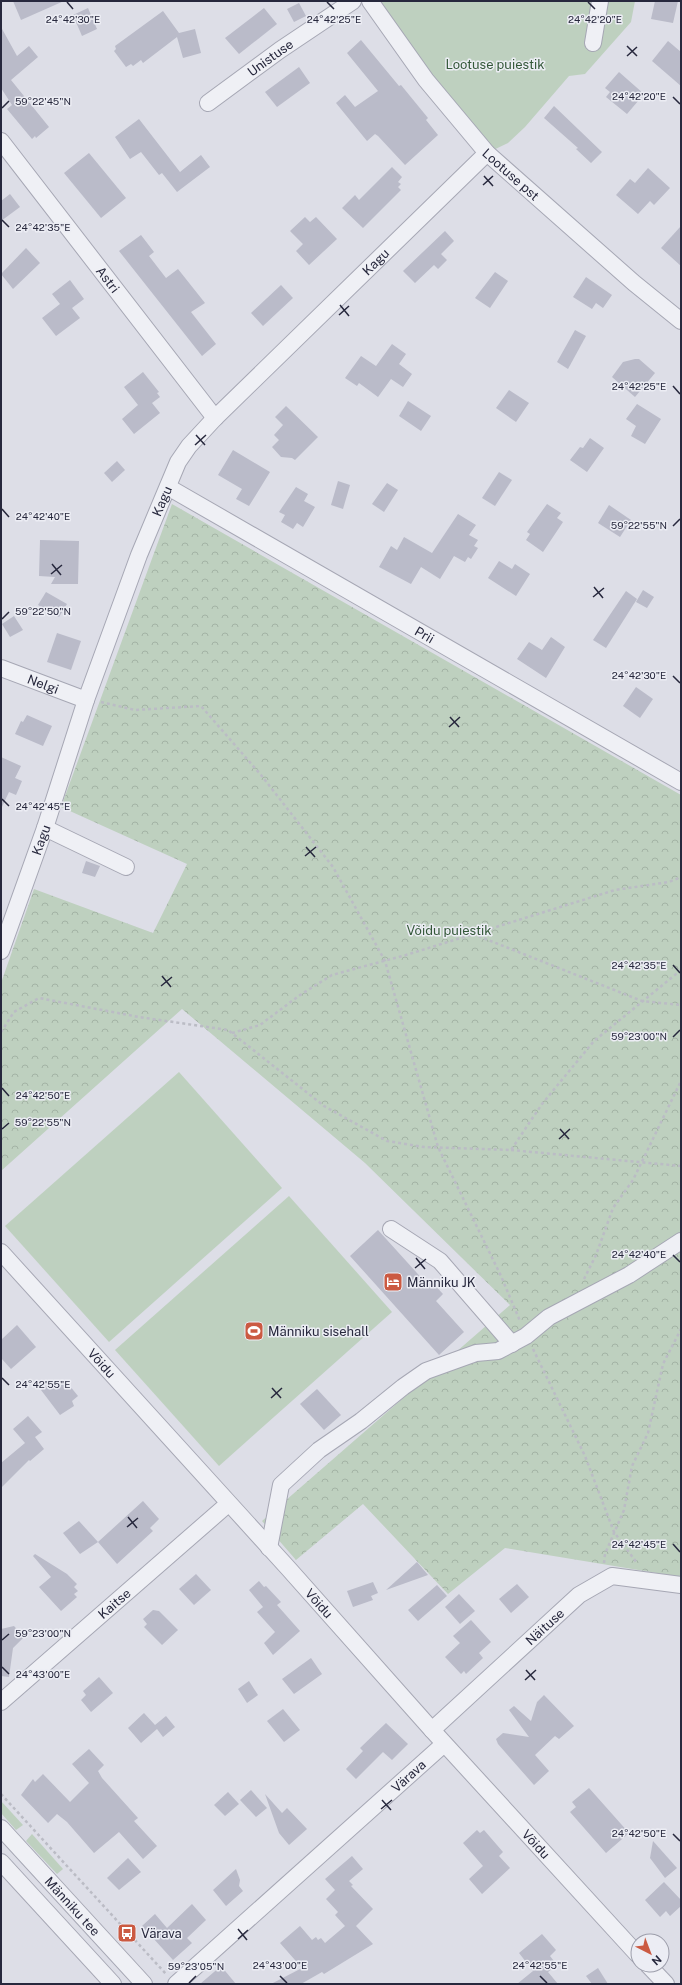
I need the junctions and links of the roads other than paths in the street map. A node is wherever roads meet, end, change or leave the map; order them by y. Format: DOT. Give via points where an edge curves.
graph roads {
  1 [pos="353,1"];
  2 [pos="370,1"];
  3 [pos="600,1"];
  4 [pos="593,43"];
  5 [pos="208,103"];
  6 [pos="1,141"];
  7 [pos="487,153"];
  8 [pos="681,321"];
  9 [pos="215,418"];
  10 [pos="168,487"];
  11 [pos="1,668"];
  12 [pos="86,700"];
  13 [pos="681,782"];
  14 [pos="45,828"];
  15 [pos="126,867"];
  16 [pos="1,951"];
  17 [pos="391,1228"];
  18 [pos="681,1241"];
  19 [pos="1,1252"];
  20 [pos="519,1340"];
  21 [pos="228,1504"];
  22 [pos="269,1548"];
  23 [pos="681,1585"];
  24 [pos="1,1702"];
  25 [pos="432,1730"];
  26 [pos="444,1744"];
  27 [pos="1,1828"];
  28 [pos="1,1862"];
  29 [pos="630,1946"];
  30 [pos="656,1973"];
  31 [pos="113,1984"];
  32 [pos="144,1984"];
  33 [pos="176,1984"];
  34 [pos="666,1984"];
  1 -- 5 [label="street, Unistuse"];
  2 -- 7 [label="street, Lootuse pst" via="426,80"];
  3 -- 4 [label="street"];
  6 -- 9 [label="street, Astri"];
  7 -- 8 [label="street, Lootuse pst" via="634,283"];
  7 -- 9 [label="street, Kagu"];
  9 -- 10 [label="street, Kagu" via="178,462"];
  10 -- 12 [label="street, Kagu" via="138,555"];
  10 -- 13 [label="street, Prii"];
  11 -- 12 [label="street, Nelgi"];
  12 -- 14 [label="street, Kagu"];
  14 -- 15 [label="street"];
  14 -- 16 [label="street, Kagu"];
  17 -- 20 [label="street" via="440,1261"];
  18 -- 20 [label="street" via="629,1275 549,1317"];
  19 -- 21 [label="street, Võidu"];
  20 -- 22 [label="street" via="498,1351 476,1353 426,1371 320,1450 281,1485"];
  21 -- 22 [label="street, Võidu"];
  21 -- 24 [label="street, Kaitse"];
  22 -- 25 [label="street, Võidu"];
  23 -- 25 [label="street, Näituse" via="612,1576 579,1595"];
  25 -- 26 [label="street, Võidu"];
  26 -- 29 [label="street, Võidu"];
  26 -- 33 [label="street, Värava"];
  27 -- 32 [label="street, Männiku tee"];
  28 -- 31 [label="street, Männiku tee"];
  30 -- 34 [label="street"];
}
